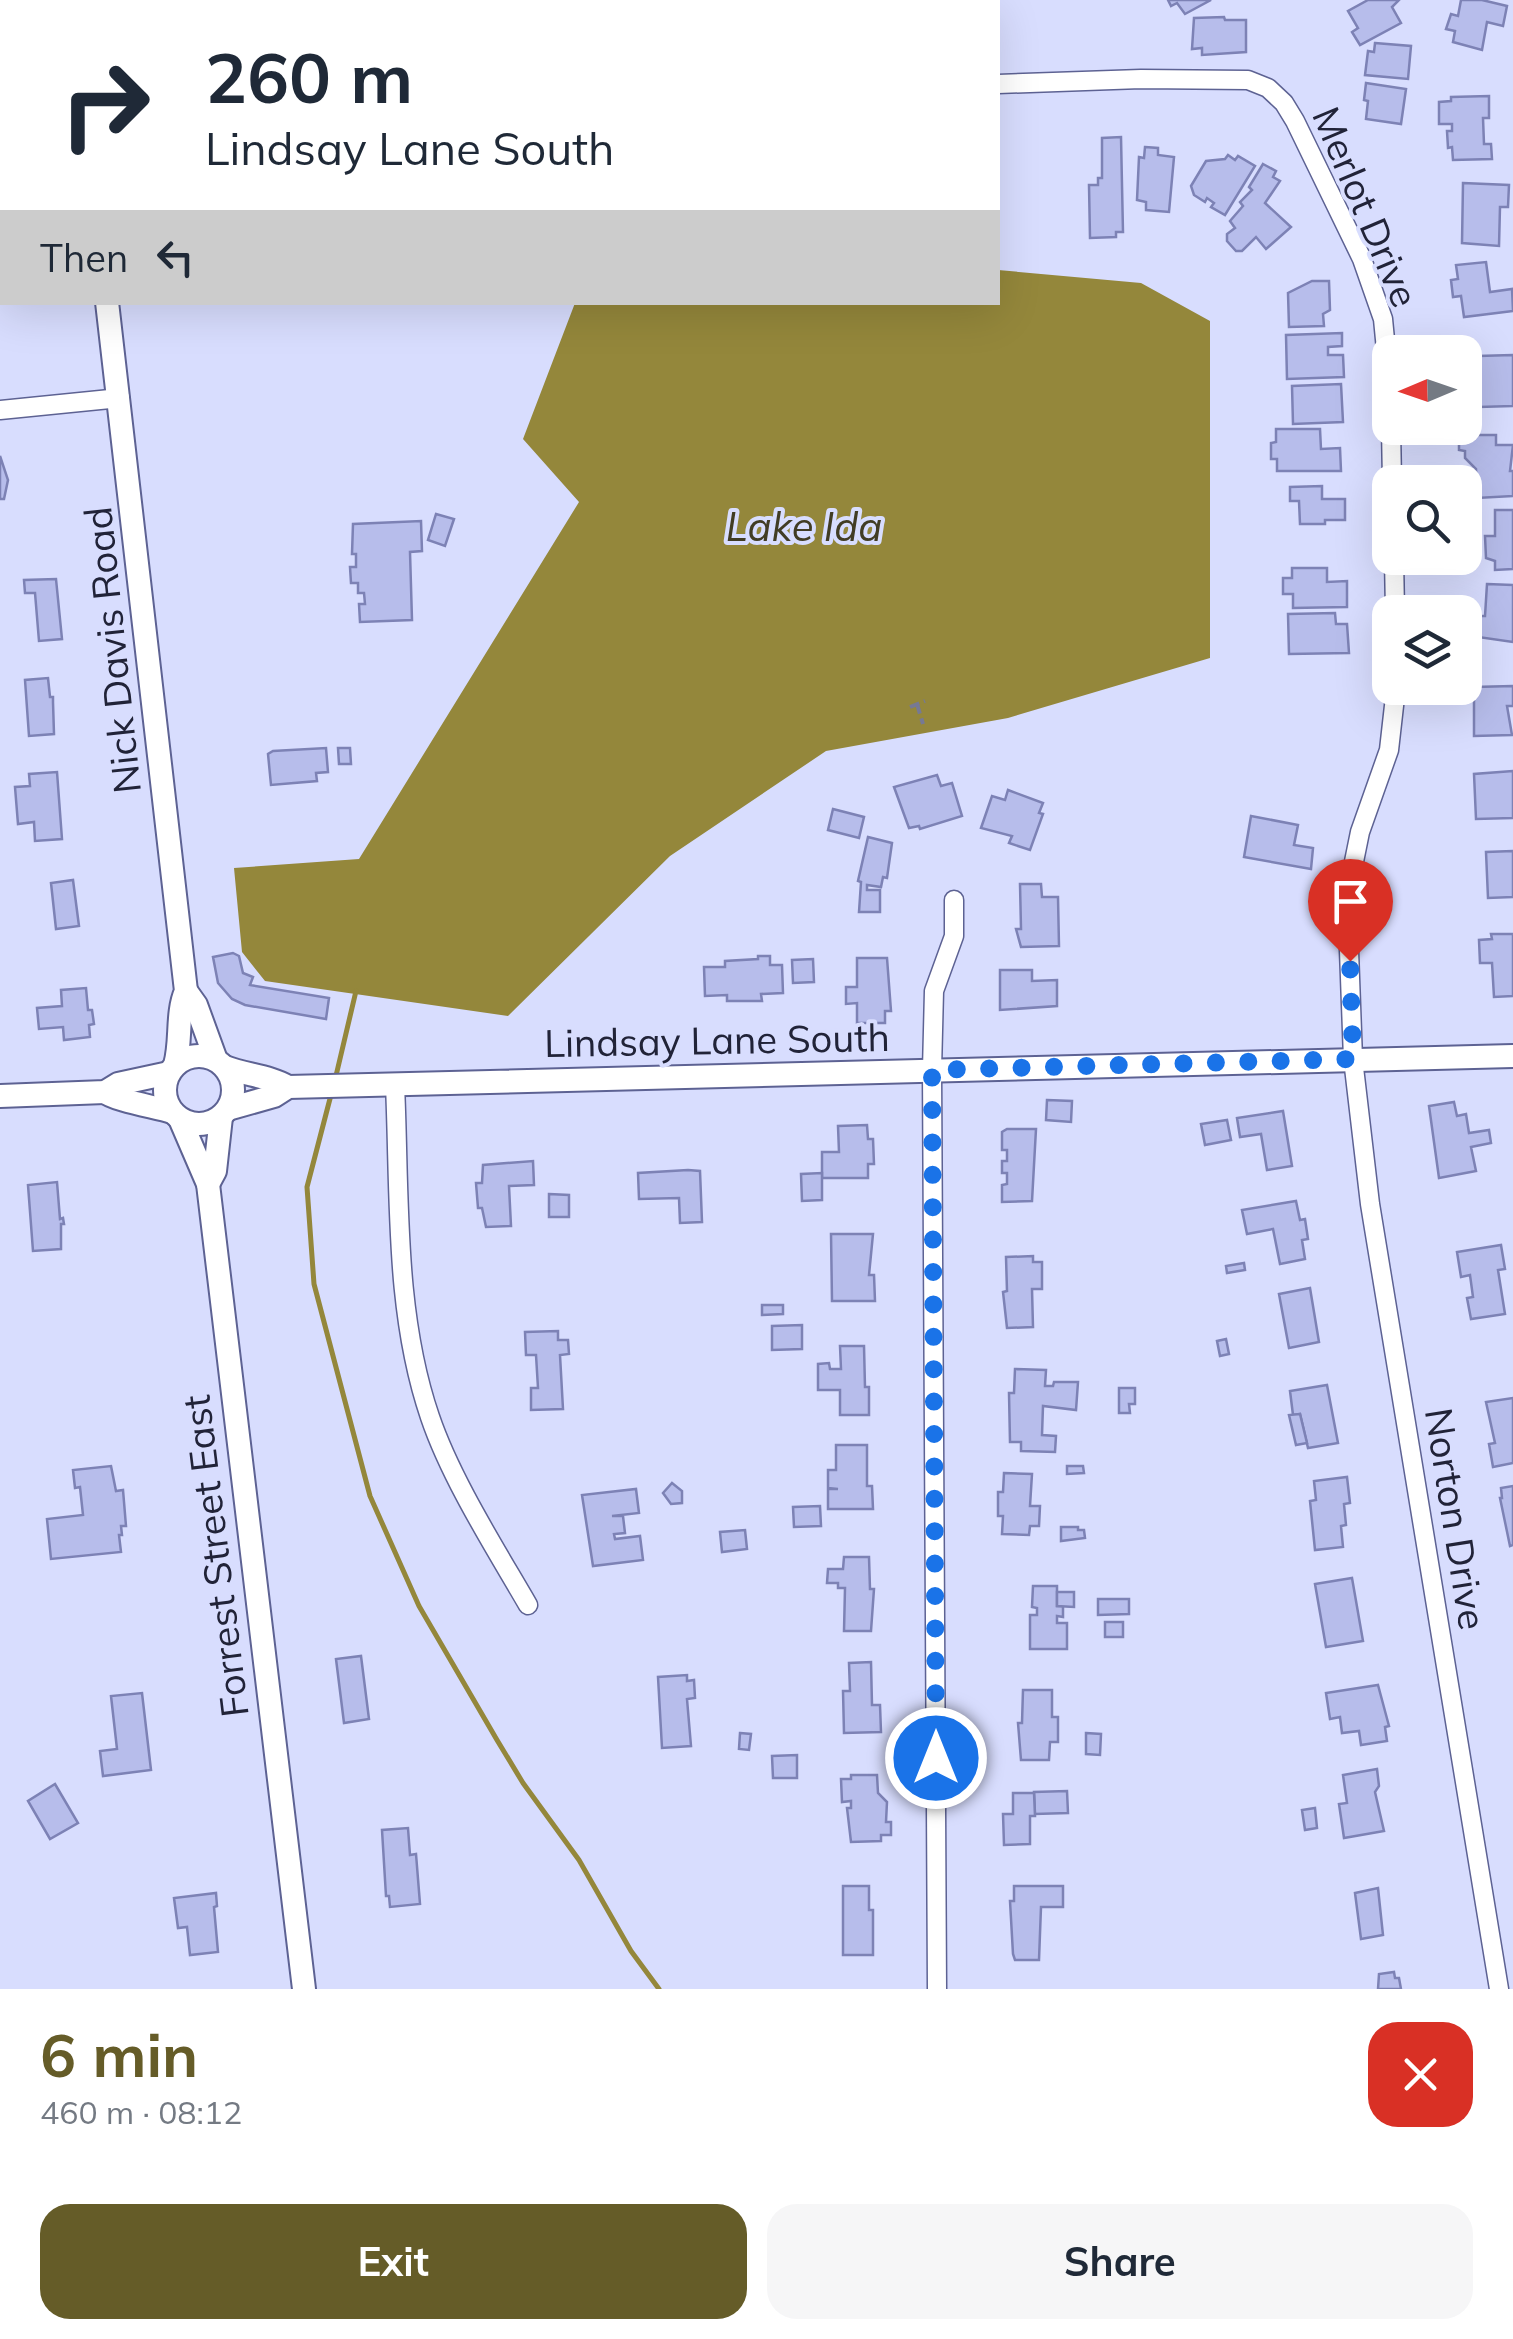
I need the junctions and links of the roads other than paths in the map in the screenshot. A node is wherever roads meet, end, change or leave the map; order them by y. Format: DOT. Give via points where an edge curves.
graph roads {
  1 [pos="1000,84"];
  2 [pos="107,305"];
  3 [pos="1385,335"];
  4 [pos="120,398"];
  5 [pos="0,410"];
  6 [pos="1394,705"];
  7 [pos="954,900"];
  8 [pos="186,990"];
  9 [pos="1513,1056"];
  10 [pos="1353,1059"];
  11 [pos="220,1064"];
  12 [pos="172,1069"];
  13 [pos="932,1070"];
  14 [pos="396,1085"];
  15 [pos="288,1087"];
  16 [pos="104,1092"];
  17 [pos="0,1096"];
  18 [pos="224,1113"];
  19 [pos="176,1116"];
  20 [pos="208,1184"];
  21 [pos="528,1606"];
  22 [pos="304,1989"];
  23 [pos="937,1989"];
  24 [pos="1499,1989"];
  1 -- 3 [label="street, Merlot Drive" via="1248,80 1268,88 1296,121 1362,258"];
  2 -- 4 [label="street, Nick Davis Road"];
  4 -- 5 [label="street"];
  4 -- 8 [label="street, Nick Davis Road"];
  6 -- 10 [label="street" via="1389,750 1360,832 1347,896"];
  7 -- 13 [label="street" via="954,936 934,992"];
  8 -- 11 [label="street, Nick Davis Road"];
  8 -- 12 [label="street, Nick Davis Road"];
  9 -- 10 [label="street, Lindsay Lane South"];
  10 -- 13 [label="street, Lindsay Lane South"];
  10 -- 24 [label="street, Norton Drive" via="1370,1204"];
  11 -- 12 [label="street" via="193,1056"];
  11 -- 15 [label="street"];
  11 -- 18 [label="street" via="233,1089"];
  12 -- 16 [label="street"];
  12 -- 19 [label="street" via="164,1092"];
  13 -- 14 [label="street, Lindsay Lane South"];
  13 -- 23 [label="street"];
  14 -- 15 [label="street, Lindsay Lane South"];
  14 -- 21 [label="street" via="406,1316 430,1417"];
  15 -- 18 [label="street, Lindsay Lane South"];
  16 -- 17 [label="street"];
  16 -- 19 [label="street"];
  18 -- 19 [label="street" via="201,1126"];
  18 -- 20 [label="street"];
  19 -- 20 [label="street, Forrest Street East"];
  20 -- 22 [label="street, Forrest Street East"];
}
